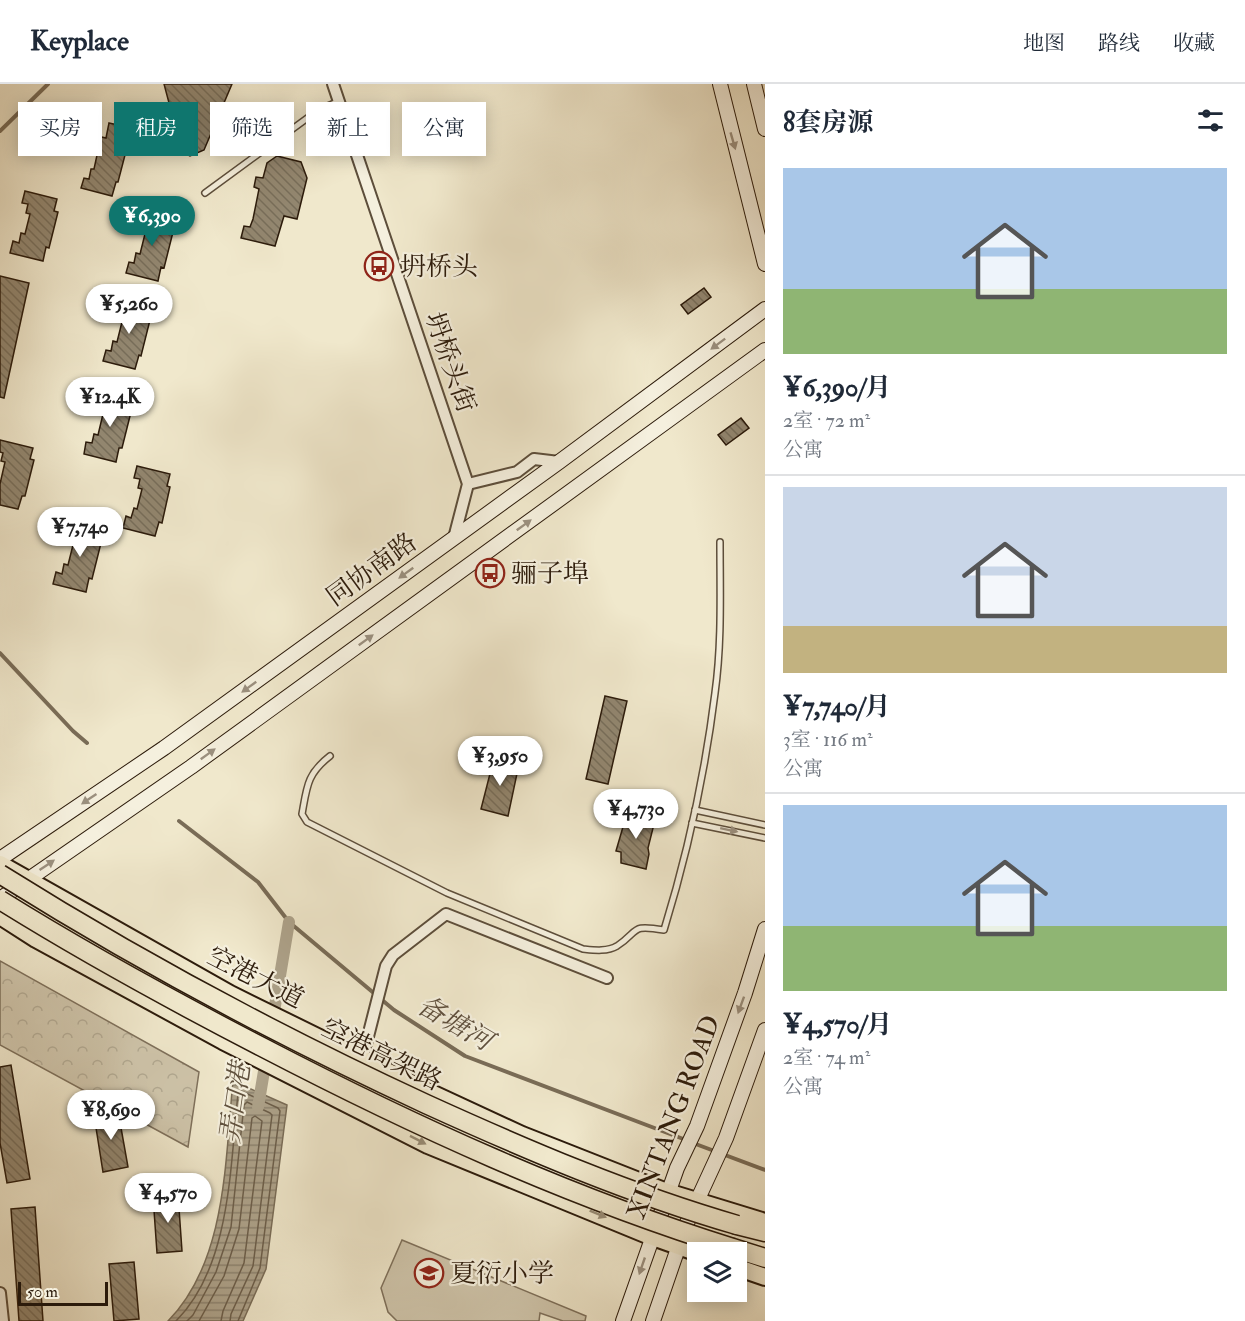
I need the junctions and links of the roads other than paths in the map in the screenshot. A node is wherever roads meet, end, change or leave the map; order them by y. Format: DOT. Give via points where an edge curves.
graph roads {
  1 [pos="333,84"];
  2 [pos="720,84"];
  3 [pos="754,84"];
  4 [pos="339,101"];
  5 [pos="765,129"];
  6 [pos="205,193"];
  7 [pos="765,264"];
  8 [pos="765,309"];
  9 [pos="765,350"];
  10 [pos="560,462"];
  11 [pos="468,484"];
  12 [pos="454,538"];
  13 [pos="720,542"];
  14 [pos="330,756"];
  15 [pos="695,810"];
  16 [pos="692,823"];
  17 [pos="765,825"];
  18 [pos="765,838"];
  19 [pos="0,859"];
  20 [pos="0,864"];
  21 [pos="0,874"];
  22 [pos="25,880"];
  23 [pos="0,900"];
  24 [pos="0,916"];
  25 [pos="765,929"];
  26 [pos="607,978"];
  27 [pos="765,1030"];
  28 [pos="362,1060"];
  29 [pos="668,1193"];
  30 [pos="697,1202"];
  31 [pos="765,1222"];
  32 [pos="765,1233"];
  33 [pos="653,1237"];
  34 [pos="679,1246"];
  35 [pos="687,1249"];
  36 [pos="765,1258"];
  37 [pos="747,1271"];
  38 [pos="765,1277"];
  39 [pos="0,1293"];
  40 [pos="3,1321"];
  41 [pos="623,1321"];
  42 [pos="653,1321"];
  1 -- 4 [label="street, 坍桥头街"];
  2 -- 7 [label="main road, one-way"];
  3 -- 5 [label="main road"];
  4 -- 6 [label="lane" via="317,111"];
  4 -- 11 [label="street, 坍桥头街"];
  8 -- 10 [label="main road, 同协南路, one-way"];
  22 -- 9 [label="main road, one-way" via="191,767"];
  10 -- 11 [label="street" via="534,459 517,472"];
  10 -- 12 [label="main road, 同协南路"];
  11 -- 12 [label="street"];
  12 -- 19 [label="main road, 同协南路, one-way" via="164,748"];
  13 -- 15 [label="lane" via="715,692"];
  14 -- 16 [label="lane" via="315,768 307,785 302,813 307,822 447,893 583,949 615,948 636,929 664,930"];
  15 -- 16 [label="lane"];
  15 -- 17 [label="lane"];
  16 -- 18 [label="lane, one-way"];
  20 -- 22 [label="main road, 空港大道"];
  21 -- 32 [label="highway, 空港高架路, bridge" via="82,926 216,1001 369,1078 527,1150 679,1208"];
  22 -- 23 [label="main road"];
  22 -- 28 [label="main road, 空港大道" via="230,994"];
  23 -- 36 [label="highway, 空港高架路, bridge" via="80,949 363,1100 517,1170 673,1229"];
  24 -- 33 [label="main road, one-way" via="223,1041 428,1145"];
  25 -- 29 [label="main road, XINTANG ROAD, one-way" via="697,1126"];
  26 -- 28 [label="street" via="446,914 393,955 386,966"];
  27 -- 30 [label="main road, XINTANG ROAD" via="726,1138"];
  28 -- 29 [label="main road, 空港大道" via="522,1135"];
  29 -- 30 [label="main road, 空港大道"];
  29 -- 33 [label="main road, XINTANG ROAD"];
  30 -- 31 [label="main road, 空港大道"];
  30 -- 34 [label="main road, XINTANG ROAD"];
  33 -- 34 [label="main road"];
  33 -- 41 [label="main road, XINTANG ROAD, one-way"];
  34 -- 35 [label="main road"];
  34 -- 42 [label="main road, XINTANG ROAD"];
  37 -- 38 [label="main road"];
  39 -- 40 [label="street"];
}
